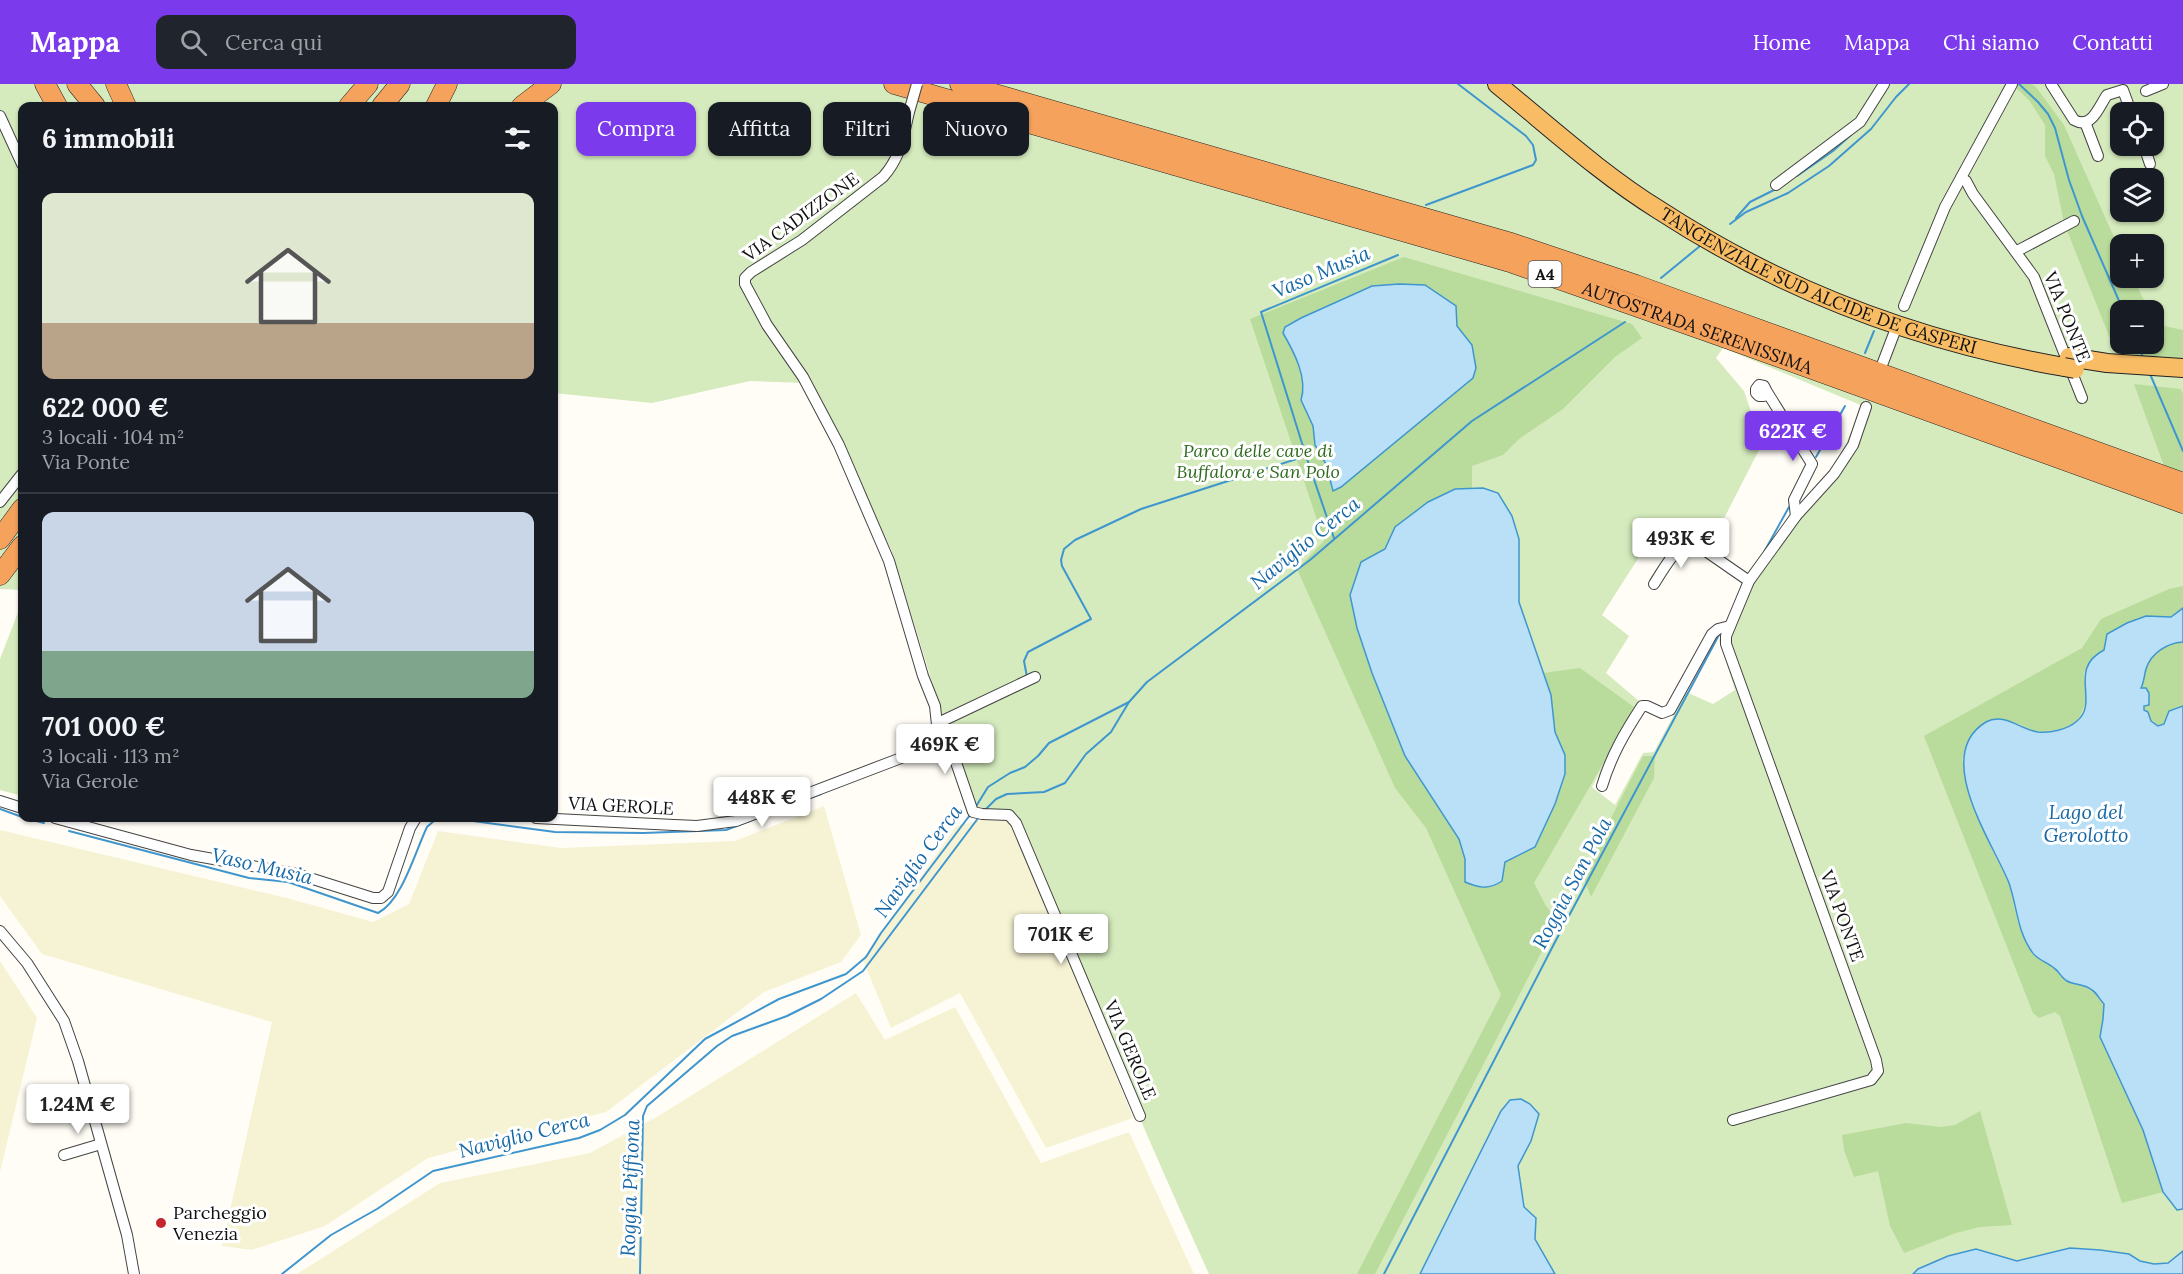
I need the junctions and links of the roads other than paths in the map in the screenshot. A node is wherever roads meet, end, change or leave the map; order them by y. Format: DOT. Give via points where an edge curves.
graph roads {
  1 [pos="45,84"];
  2 [pos="77,84"];
  3 [pos="116,84"];
  4 [pos="368,84"];
  5 [pos="385,84"];
  6 [pos="400,84"];
  7 [pos="447,84"];
  8 [pos="551,84"];
  9 [pos="894,84"];
  10 [pos="917,84"];
  11 [pos="960,84"];
  12 [pos="1497,84"];
  13 [pos="1514,84"];
  14 [pos="1884,84"];
  15 [pos="2051,84"];
  16 [pos="2163,84"];
  17 [pos="2011,85"];
  18 [pos="2146,91"];
  19 [pos="55,102"];
  20 [pos="92,102"];
  21 [pos="124,102"];
  22 [pos="352,102"];
  23 [pos="370,102"];
  24 [pos="385,102"];
  25 [pos="438,102"];
  26 [pos="527,102"];
  27 [pos="2128,102"];
  28 [pos="0,116"];
  29 [pos="2085,122"];
  30 [pos="18,155"];
  31 [pos="2098,156"];
  32 [pos="2147,156"];
  33 [pos="2150,164"];
  34 [pos="1961,178"];
  35 [pos="1776,185"];
  36 [pos="2074,220"];
  37 [pos="2017,251"];
  38 [pos="1905,306"];
  39 [pos="1895,332"];
  40 [pos="2066,362"];
  41 [pos="1882,365"];
  42 [pos="2178,373"];
  43 [pos="1767,392"];
  44 [pos="2082,398"];
  45 [pos="1866,407"];
  46 [pos="18,479"];
  47 [pos="2183,483"];
  48 [pos="0,502"];
  49 [pos="2183,503"];
  50 [pos="18,514"];
  51 [pos="1796,516"];
  52 [pos="18,530"];
  53 [pos="0,539"];
  54 [pos="18,551"];
  55 [pos="0,552"];
  56 [pos="18,562"];
  57 [pos="0,575"];
  58 [pos="1749,581"];
  59 [pos="0,582"];
  60 [pos="1654,584"];
  61 [pos="1730,626"];
  62 [pos="1035,677"];
  63 [pos="938,729"];
  64 [pos="1602,786"];
  65 [pos="0,801"];
  66 [pos="18,807"];
  67 [pos="558,819"];
  68 [pos="70,822"];
  69 [pos="414,822"];
  70 [pos="0,931"];
  71 [pos="1140,1116"];
  72 [pos="1733,1120"];
  73 [pos="101,1144"];
  74 [pos="64,1155"];
  75 [pos="134,1274"];
  1 -- 19 [label="highway"];
  2 -- 20 [label="highway"];
  3 -- 21 [label="highway"];
  4 -- 22 [label="highway"];
  5 -- 23 [label="highway"];
  6 -- 24 [label="highway"];
  7 -- 25 [label="highway"];
  8 -- 26 [label="highway"];
  9 -- 49 [label="highway, AUTOSTRADA SERENISSIMA / A4" via="1524,267"];
  10 -- 63 [label="street, VIA CADIZZONE, bridge" via="899,152 884,177 745,278 747,290 803,377 839,445 889,561 935,706"];
  11 -- 47 [label="highway, AUTOSTRADA SERENISSIMA / A4" via="1517,245"];
  12 -- 40 [label="highway, TANGENZIALE SUD ALCIDE DE GASPERI" via="1593,163 1659,210 1810,292 1905,329 1972,348"];
  13 -- 40 [label="highway, TANGENZIALE SUD ALCIDE DE GASPERI" via="1663,201 1814,282 1909,319"];
  14 -- 35 [label="street" via="1860,122"];
  15 -- 29 [label="street" via="2074,120"];
  16 -- 18 [label="street"];
  17 -- 34 [label="street"];
  27 -- 29 [label="street" via="2123,90 2107,95 2099,112"];
  28 -- 30 [label="street"];
  29 -- 31 [label="street"];
  32 -- 33 [label="street"];
  34 -- 37 [label="street, VIA PONTE"];
  34 -- 38 [label="street" via="1945,207"];
  36 -- 37 [label="street"];
  37 -- 44 [label="street, VIA PONTE" via="2034,277"];
  39 -- 41 [label="street"];
  40 -- 42 [label="highway, TANGENZIALE SUD ALCIDE DE GASPERI"];
  43 -- 51 [label="street, VIA PONTE" via="1812,464 1794,500"];
  45 -- 51 [label="street, VIA PONTE" via="1853,445"];
  46 -- 48 [label="street"];
  50 -- 53 [label="highway"];
  51 -- 58 [label="street, VIA PONTE"];
  52 -- 55 [label="highway"];
  54 -- 57 [label="highway"];
  56 -- 59 [label="highway"];
  58 -- 60 [label="street" via="1697,545 1687,545 1674,554"];
  58 -- 61 [label="street, VIA PONTE"];
  61 -- 64 [label="street" via="1712,634 1670,710 1662,713 1642,706 1621,739"];
  61 -- 72 [label="street, VIA PONTE" via="1726,644 1878,1071 1871,1080"];
  62 -- 63 [label="street"];
  63 -- 67 [label="street, VIA GEROLE" via="917,750 901,758 736,821 674,825"];
  63 -- 71 [label="street, VIA GEROLE" via="949,742 974,812 1009,815 1016,823"];
  65 -- 66 [label="street"];
  68 -- 69 [label="street" via="191,855 297,874 373,898 388,892"];
  70 -- 73 [label="street" via="27,963 64,1021"];
  73 -- 74 [label="street"];
  73 -- 75 [label="street" via="127,1234"];
}
